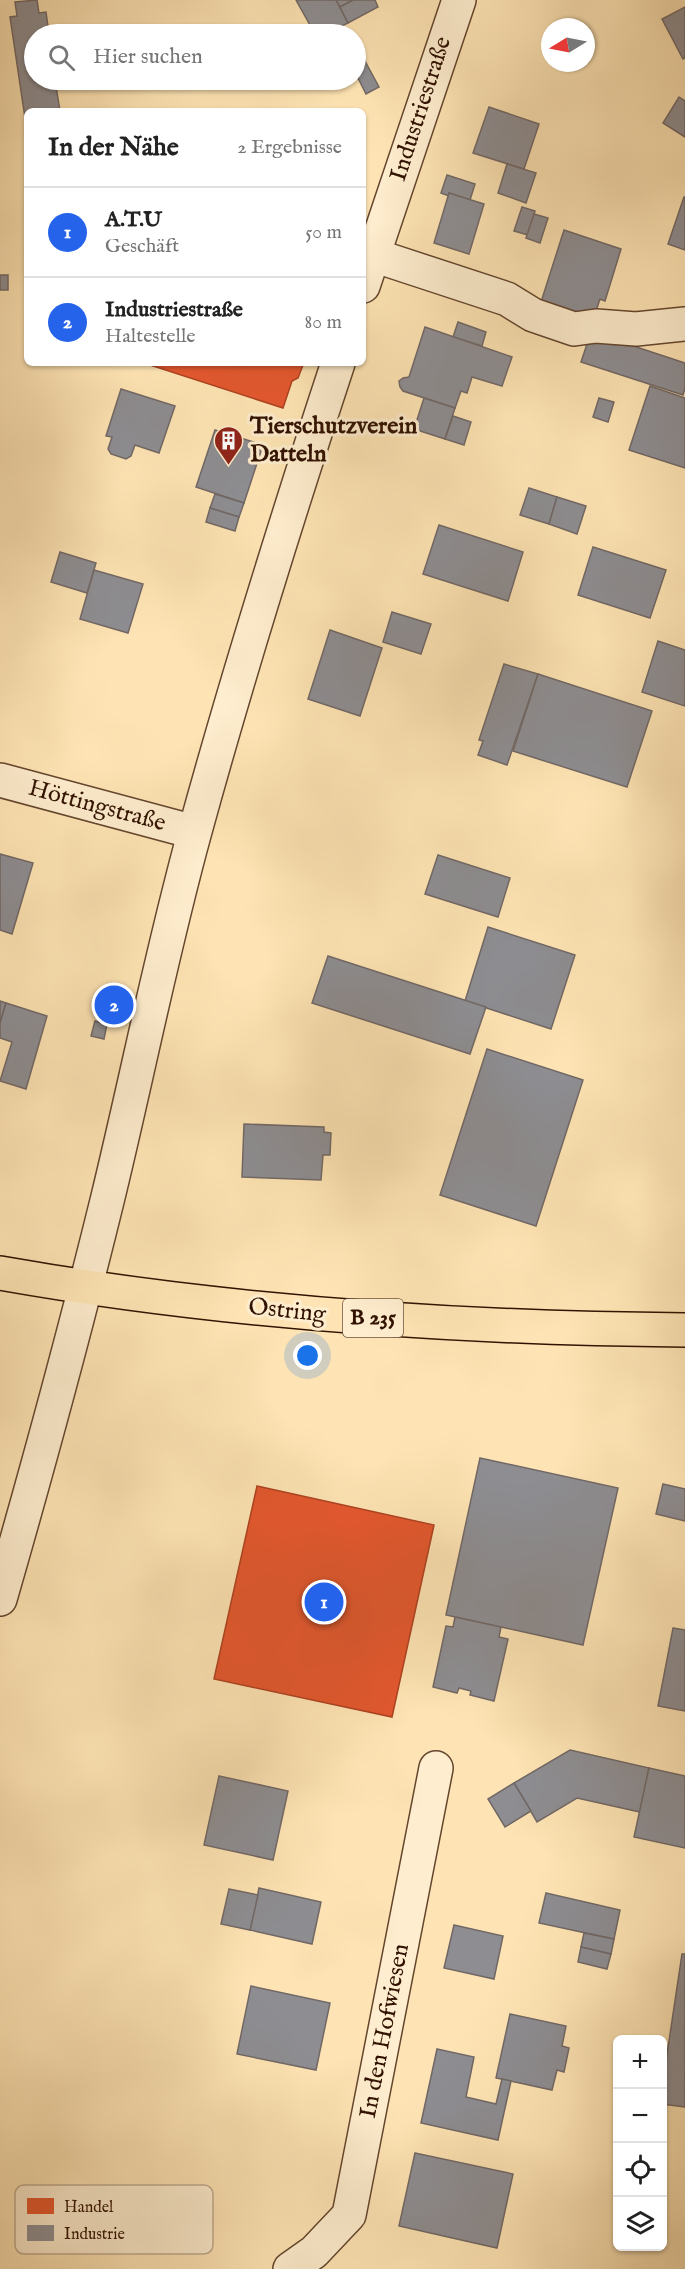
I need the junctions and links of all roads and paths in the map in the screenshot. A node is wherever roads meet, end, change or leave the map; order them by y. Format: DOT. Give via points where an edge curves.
graph roads {
  1 [pos="459,0"];
  2 [pos="373,255"];
  3 [pos="366,277"];
  4 [pos="685,324"];
  5 [pos="337,366"];
  6 [pos="0,780"];
  7 [pos="194,832"];
  8 [pos="0,1273"];
  9 [pos="86,1287"];
  10 [pos="685,1330"];
  11 [pos="0,1599"];
  12 [pos="436,1768"];
  13 [pos="290,2269"];
  1 -- 2 [label="street, Industriestraße"];
  2 -- 3 [label="street, Industriestraße"];
  2 -- 4 [label="street" via="507,299 533,315 574,329"];
  5 -- 7 [label="street" via="276,550"];
  6 -- 7 [label="street, Höttingstraße"];
  7 -- 9 [label="street"];
  8 -- 9 [label="main road, Ostring / B 235"];
  9 -- 10 [label="main road, Ostring / B 235" via="338,1316"];
  9 -- 11 [label="street"];
  12 -- 13 [label="street, In den Hofwiesen" via="349,2215 314,2252"];
}
